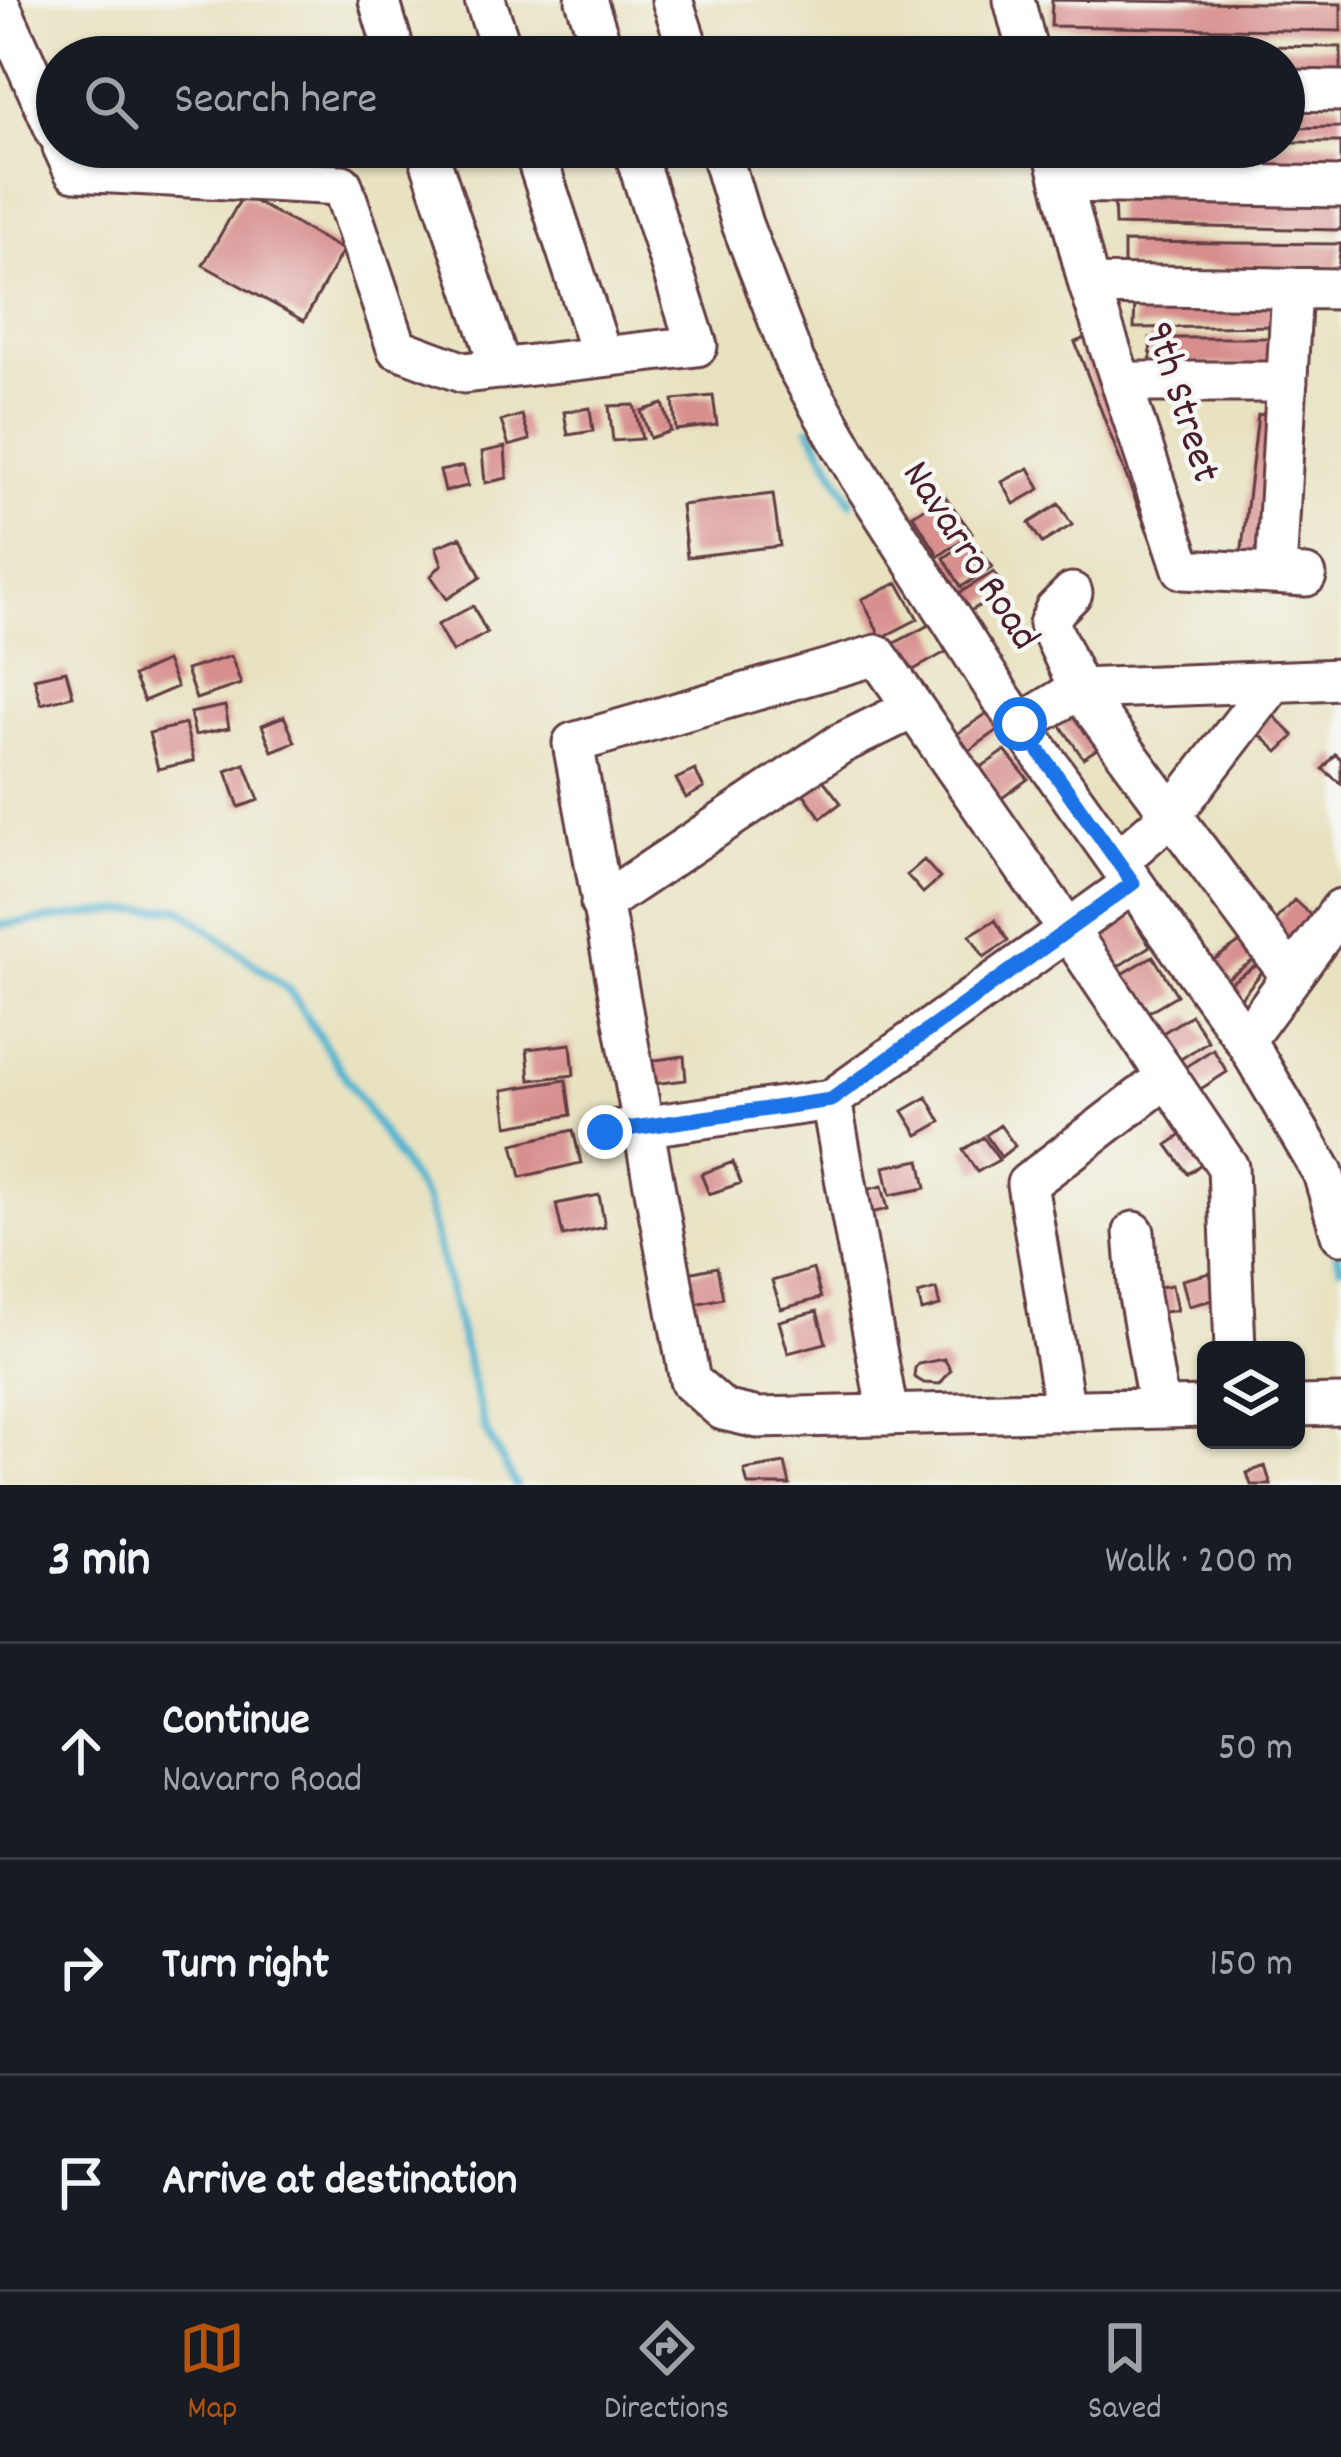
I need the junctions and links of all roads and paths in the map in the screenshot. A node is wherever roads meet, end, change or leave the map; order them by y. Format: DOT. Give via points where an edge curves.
graph roads {
  1 [pos="379,0"];
  2 [pos="485,0"];
  3 [pos="586,0"];
  4 [pos="672,0"];
  5 [pos="1014,0"];
  6 [pos="0,6"];
  7 [pos="390,36"];
  8 [pos="497,36"];
  9 [pos="597,36"];
  10 [pos="684,36"];
  11 [pos="1023,36"];
  12 [pos="36,70"];
  13 [pos="1305,90"];
  14 [pos="1341,91"];
  15 [pos="73,168"];
  16 [pos="433,168"];
  17 [pos="540,168"];
  18 [pos="640,168"];
  19 [pos="725,168"];
  20 [pos="1059,168"];
  21 [pos="1107,168"];
  22 [pos="1341,187"];
  23 [pos="1089,285"];
  24 [pos="1292,288"];
  25 [pos="1341,289"];
  26 [pos="602,357"];
  27 [pos="501,369"];
  28 [pos="1121,382"];
  29 [pos="1287,382"];
  30 [pos="1072,593"];
  31 [pos="1341,679"];
  32 [pos="1273,683"];
  33 [pos="1079,689"];
  34 [pos="914,708"];
  35 [pos="1020,724"];
  36 [pos="1172,813"];
  37 [pos="1125,872"];
  38 [pos="601,904"];
  39 [pos="1341,909"];
  40 [pos="1068,930"];
  41 [pos="1290,976"];
  42 [pos="1245,1040"];
  43 [pos="1167,1077"];
  44 [pos="831,1100"];
  45 [pos="624,1130"];
  46 [pos="1134,1232"];
  47 [pos="1341,1234"];
  48 [pos="1235,1341"];
  49 [pos="1341,1405"];
  50 [pos="1305,1406"];
  51 [pos="1197,1407"];
  52 [pos="1160,1408"];
  53 [pos="1065,1411"];
  54 [pos="888,1415"];
  1 -- 7 [label="street"];
  2 -- 8 [label="street"];
  3 -- 9 [label="street"];
  4 -- 10 [label="street"];
  5 -- 11 [label="street"];
  6 -- 12 [label="street"];
  13 -- 14 [label="street"];
  15 -- 27 [label="street" via="342,185 397,348 464,373"];
  16 -- 27 [label="street"];
  17 -- 26 [label="street"];
  18 -- 26 [label="street" via="697,346"];
  19 -- 35 [label="street, Navarro Road" via="795,363"];
  20 -- 23 [label="street, 9th Street"];
  21 -- 22 [label="street"];
  23 -- 24 [label="street"];
  23 -- 28 [label="street, 9th Street"];
  24 -- 25 [label="street"];
  24 -- 29 [label="street"];
  26 -- 27 [label="street"];
  28 -- 29 [label="street"];
  28 -- 29 [label="street, 9th Street" via="1183,569 1291,575"];
  30 -- 33 [label="street" via="1048,624"];
  31 -- 32 [label="street"];
  32 -- 33 [label="street"];
  32 -- 36 [label="street"];
  33 -- 35 [label="street"];
  33 -- 36 [label="street"];
  34 -- 38 [label="street" via="840,745"];
  34 -- 38 [label="street" via="877,655 573,743"];
  34 -- 40 [label="street"];
  35 -- 37 [label="street, Navarro Road"];
  36 -- 37 [label="street"];
  36 -- 41 [label="street"];
  37 -- 40 [label="street"];
  37 -- 42 [label="street, Navarro Road"];
  38 -- 45 [label="street"];
  39 -- 41 [label="street"];
  40 -- 43 [label="street"];
  40 -- 44 [label="street"];
  41 -- 42 [label="street"];
  42 -- 47 [label="street, Navarro Road" via="1323,1173"];
  43 -- 48 [label="street" via="1228,1167"];
  43 -- 53 [label="street" via="1027,1184"];
  44 -- 45 [label="street"];
  44 -- 54 [label="street"];
  45 -- 54 [label="street" via="690,1381 722,1410 758,1418"];
  46 -- 52 [label="street"];
  49 -- 50 [label="street"];
  51 -- 52 [label="street"];
  52 -- 53 [label="street"];
  53 -- 54 [label="street"];
}
